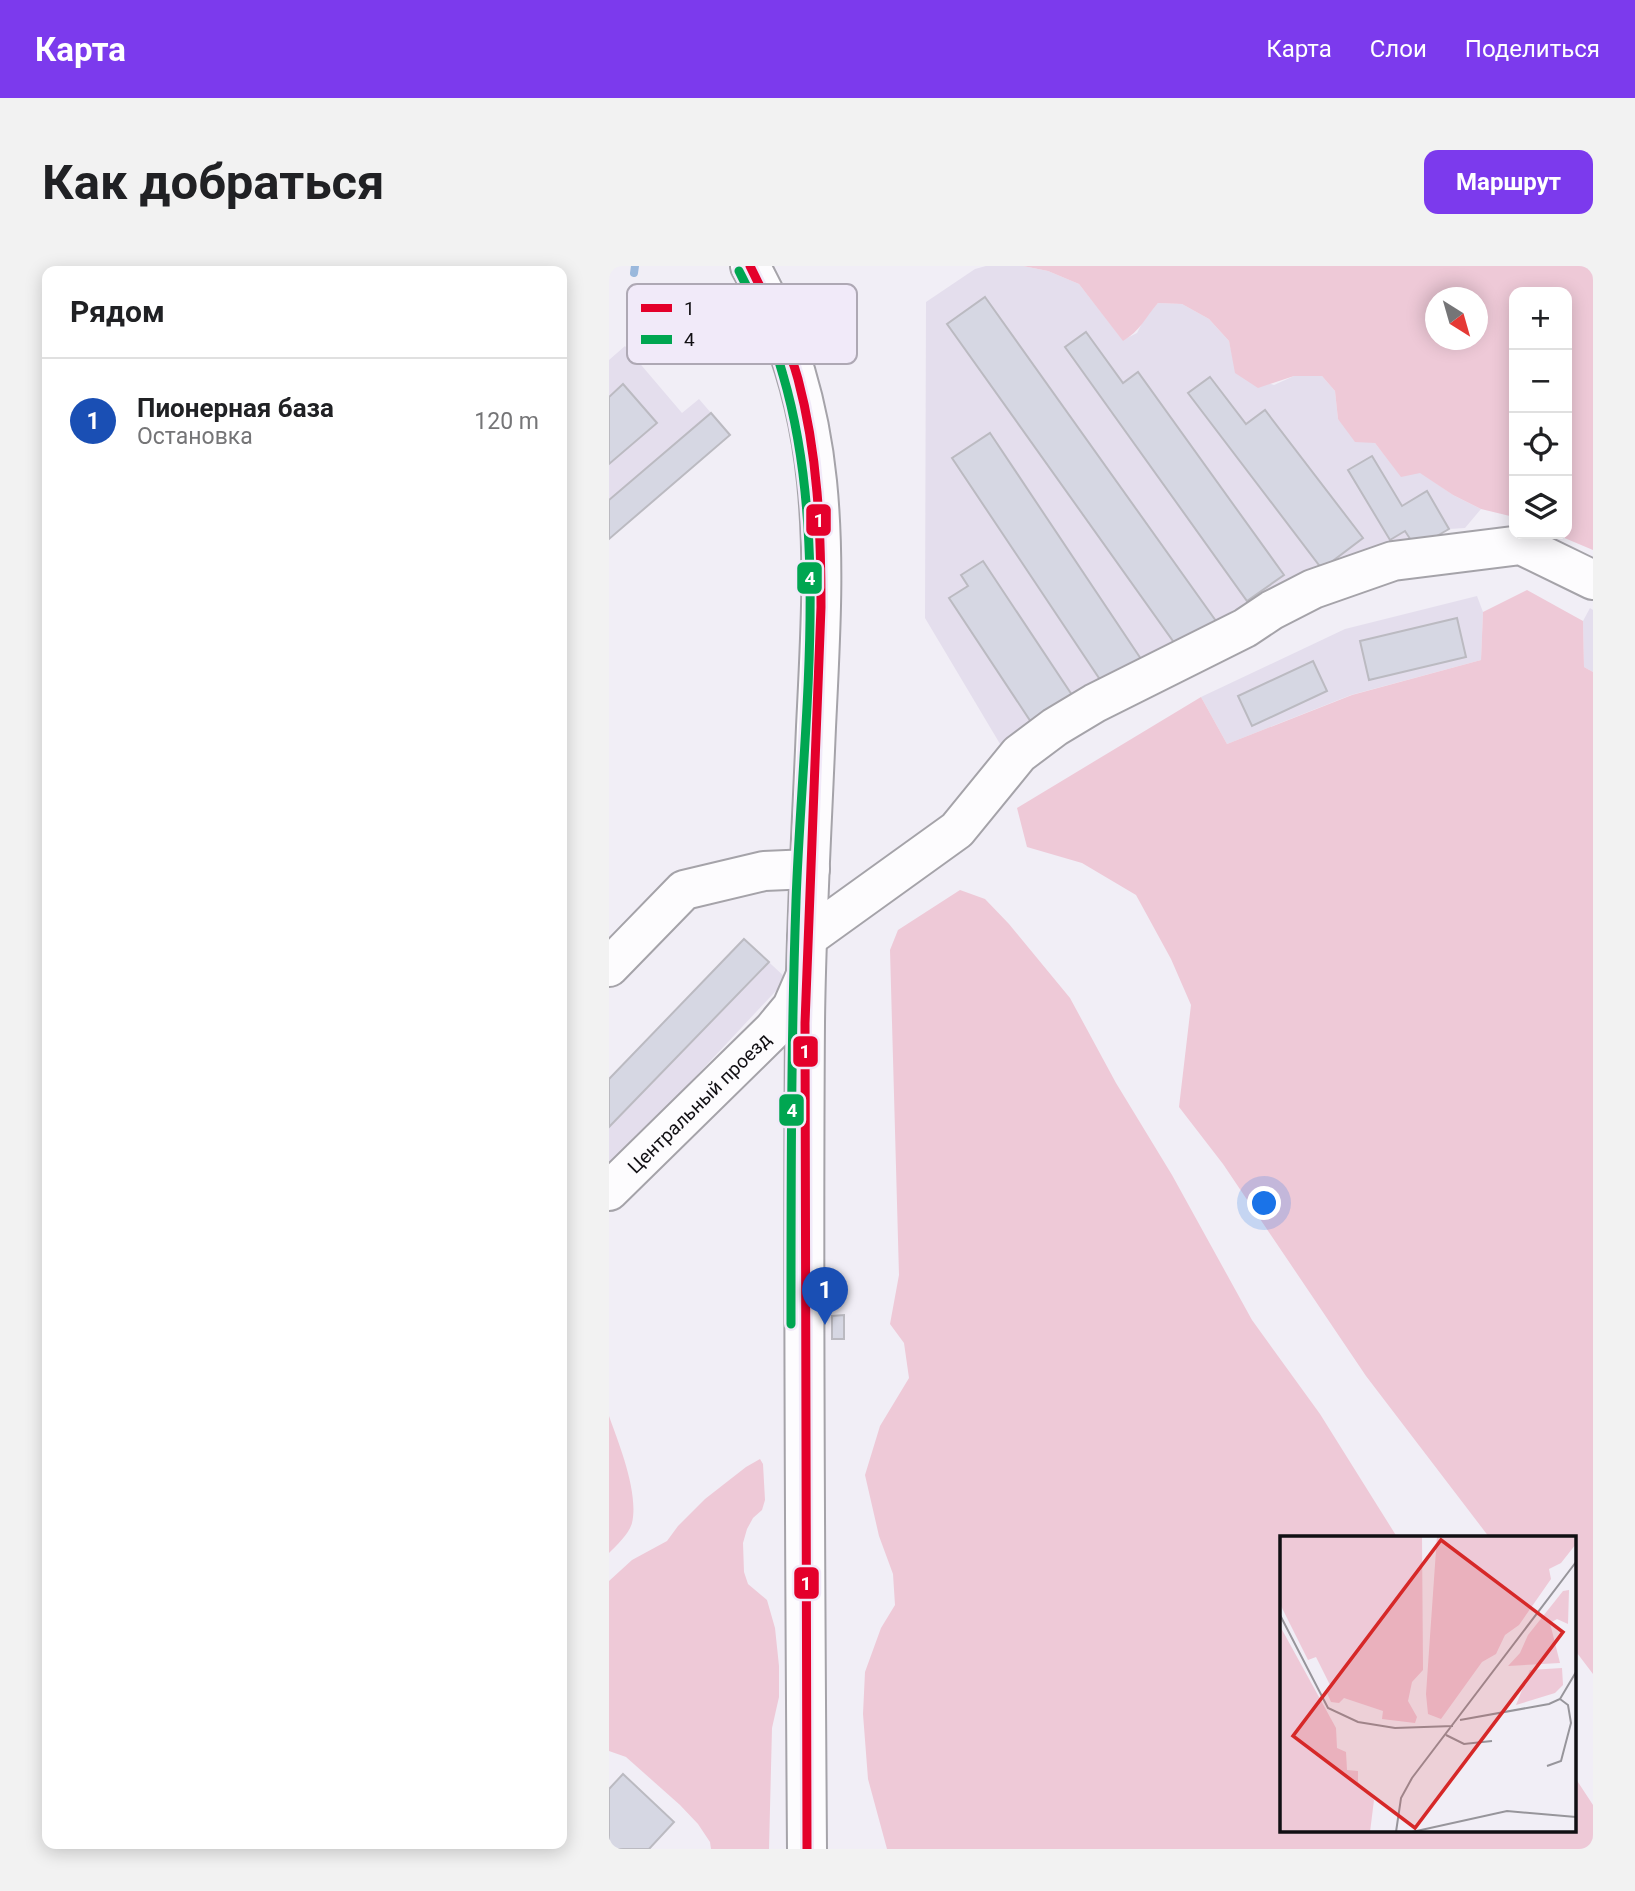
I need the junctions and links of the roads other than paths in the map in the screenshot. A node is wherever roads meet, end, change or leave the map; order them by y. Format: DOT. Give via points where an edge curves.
graph roads {
  1 [pos="750,266"];
  2 [pos="759,284"];
  3 [pos="795,364"];
  4 [pos="1593,580"];
  5 [pos="810,869"];
  6 [pos="806,956"];
  7 [pos="609,967"];
  8 [pos="609,1191"];
  9 [pos="807,1849"];
  1 -- 2 [label="street"];
  3 -- 5 [label="street" via="815,456 820,515 822,602"];
  4 -- 6 [label="street" via="1521,545 1393,561 1313,589 1055,727 1020,754 957,830"];
  5 -- 6 [label="street"];
  5 -- 7 [label="street" via="764,871 684,890"];
  6 -- 8 [label="street, Центральный проезд" via="792,1007 773,1030"];
  6 -- 9 [label="street"];
}
